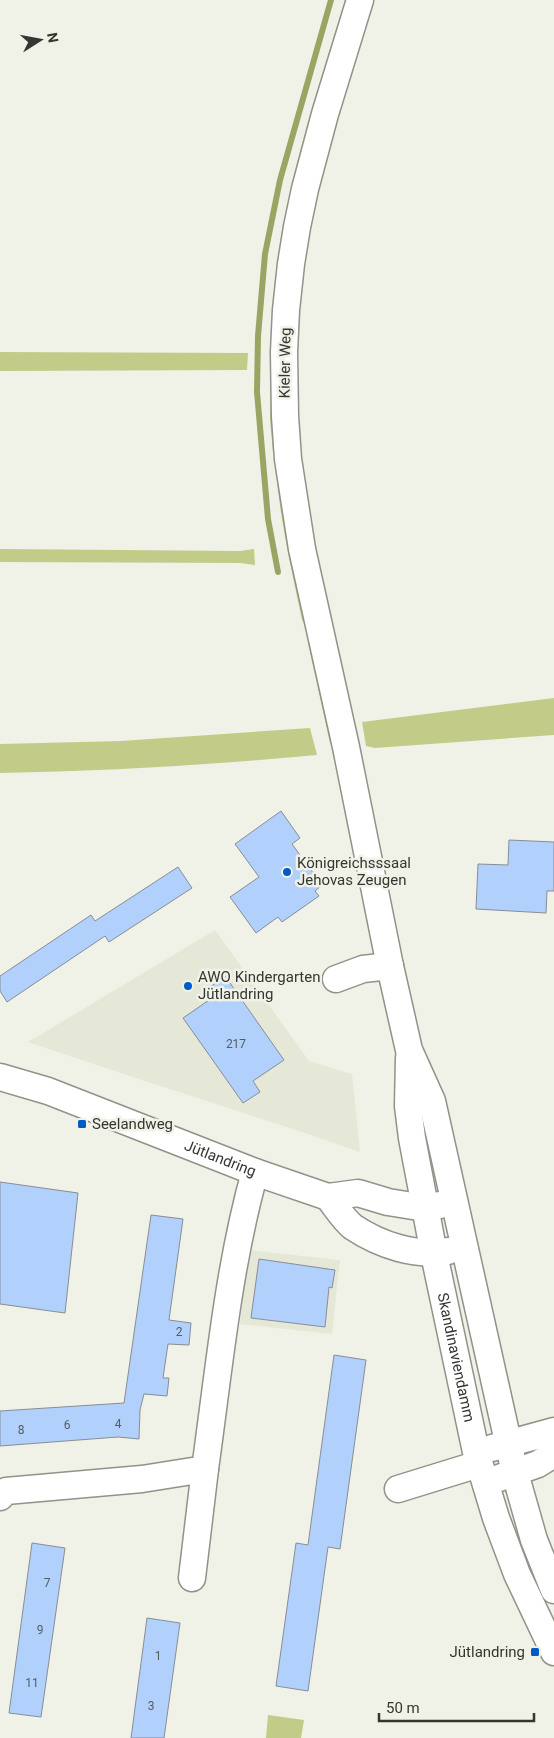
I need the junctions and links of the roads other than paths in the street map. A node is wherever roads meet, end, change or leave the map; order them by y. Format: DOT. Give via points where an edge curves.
graph roads {
  1 [pos="360,0"];
  2 [pos="342,729"];
  3 [pos="390,966"];
  4 [pos="336,979"];
  5 [pos="409,1050"];
  6 [pos="0,1077"];
  7 [pos="255,1172"];
  8 [pos="328,1198"];
  9 [pos="454,1203"];
  10 [pos="425,1208"];
  11 [pos="464,1248"];
  12 [pos="434,1254"];
  13 [pos="554,1431"];
  14 [pos="508,1443"];
  15 [pos="554,1454"];
  16 [pos="479,1467"];
  17 [pos="205,1468"];
  18 [pos="515,1473"];
  19 [pos="398,1489"];
  20 [pos="0,1497"];
  21 [pos="192,1578"];
  22 [pos="554,1590"];
  23 [pos="554,1652"];
  1 -- 2 [label="street, Kieler Weg" via="305,189 290,264 284,352 285,416 294,501"];
  2 -- 3 [label="street, Skandinaviendamm"];
  3 -- 4 [label="street" via="363,969"];
  3 -- 5 [label="street, Skandinaviendamm"];
  5 -- 9 [label="street, Skandinaviendamm" via="432,1101"];
  5 -- 10 [label="street, Skandinaviendamm" via="408,1106"];
  6 -- 7 [label="street, Jütlandring" via="79,1102"];
  7 -- 8 [label="street, Jütlandring"];
  7 -- 17 [label="street" via="245,1207 231,1288"];
  8 -- 10 [label="street, Jütlandring" via="358,1193"];
  8 -- 12 [label="street, Jütlandring" via="352,1226 393,1248"];
  9 -- 10 [label="street, Jütlandring"];
  9 -- 11 [label="street, Skandinaviendamm"];
  10 -- 12 [label="street, Skandinaviendamm"];
  11 -- 12 [label="street, Jütlandring"];
  11 -- 14 [label="street, Skandinaviendamm"];
  12 -- 16 [label="street, Skandinaviendamm"];
  13 -- 14 [label="street"];
  14 -- 16 [label="street"];
  14 -- 18 [label="street, Skandinaviendamm"];
  15 -- 18 [label="street"];
  16 -- 18 [label="street"];
  16 -- 19 [label="street"];
  16 -- 23 [label="street, Skandinaviendamm" via="516,1574"];
  17 -- 20 [label="street" via="142,1479 6,1491"];
  17 -- 21 [label="street"];
  18 -- 22 [label="street, Skandinaviendamm" via="534,1540"];
}
